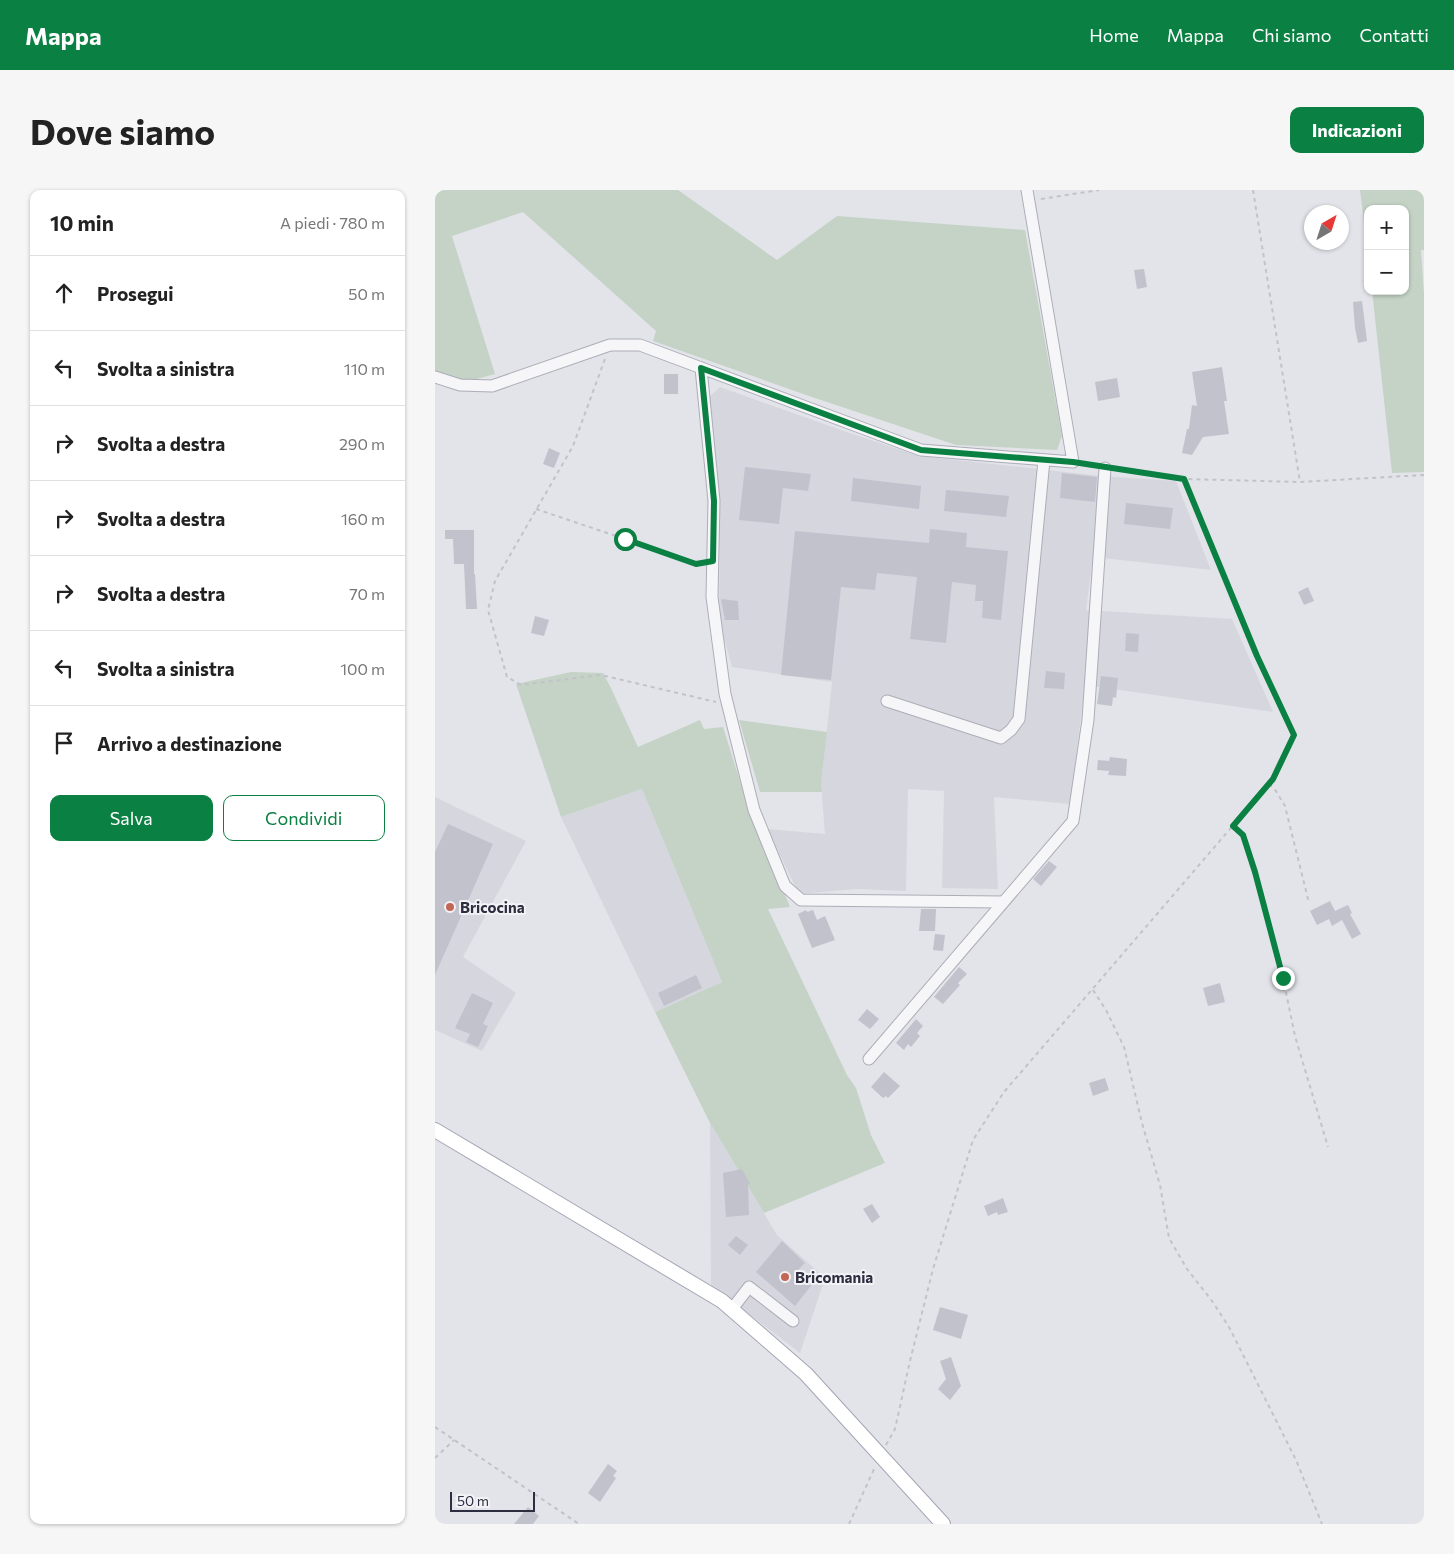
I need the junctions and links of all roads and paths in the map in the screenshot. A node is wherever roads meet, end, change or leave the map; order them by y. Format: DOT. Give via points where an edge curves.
graph roads {
  1 [pos="1099,190"];
  2 [pos="1253,190"];
  3 [pos="1028,196"];
  4 [pos="610,345"];
  5 [pos="701,368"];
  6 [pos="435,376"];
  7 [pos="1044,460"];
  8 [pos="1073,462"];
  9 [pos="1105,468"];
  10 [pos="1424,475"];
  11 [pos="1184,479"];
  12 [pos="1300,482"];
  13 [pos="536,509"];
  14 [pos="713,561"];
  15 [pos="887,700"];
  16 [pos="728,705"];
  17 [pos="1268,784"];
  18 [pos="1233,826"];
  19 [pos="1003,902"];
  20 [pos="1309,903"];
  21 [pos="1093,990"];
  22 [pos="869,1058"];
  23 [pos="435,1130"];
  24 [pos="1328,1148"];
  25 [pos="732,1309"];
  26 [pos="793,1321"];
  27 [pos="435,1427"];
  28 [pos="454,1440"];
  29 [pos="881,1455"];
  30 [pos="435,1458"];
  31 [pos="579,1524"];
  32 [pos="849,1524"];
  33 [pos="943,1524"];
  34 [pos="1322,1524"];
  1 -- 3 [label="path"];
  2 -- 12 [label="path"];
  3 -- 8 [label="street"];
  4 -- 5 [label="street" via="639,345"];
  4 -- 6 [label="street" via="492,386 460,385"];
  4 -- 13 [label="path" via="573,446"];
  5 -- 7 [label="street" via="921,450"];
  5 -- 14 [label="street" via="714,501"];
  7 -- 8 [label="street"];
  7 -- 15 [label="street" via="1019,719 1001,738"];
  8 -- 9 [label="path"];
  9 -- 11 [label="path"];
  9 -- 19 [label="street" via="1088,720 1073,821"];
  10 -- 12 [label="path"];
  11 -- 12 [label="path"];
  11 -- 17 [label="path" via="1257,656 1294,735"];
  13 -- 14 [label="path" via="696,564"];
  13 -- 16 [label="path" via="495,580 488,610 507,677 521,685 601,675"];
  14 -- 16 [label="street" via="712,597"];
  16 -- 19 [label="street" via="754,810 785,886 801,900"];
  17 -- 18 [label="path"];
  17 -- 20 [label="path" via="1285,806"];
  18 -- 21 [label="path"];
  18 -- 24 [label="path" via="1243,835 1255,872 1295,1036"];
  19 -- 22 [label="street"];
  21 -- 29 [label="path" via="1004,1092 973,1140 933,1269 895,1430"];
  21 -- 34 [label="path" via="1107,1010 1124,1047 1169,1238 1187,1270 1229,1327 1296,1460"];
  23 -- 25 [label="main road"];
  25 -- 26 [label="street" via="749,1287"];
  25 -- 29 [label="main road" via="806,1374"];
  27 -- 28 [label="path"];
  28 -- 30 [label="path"];
  28 -- 31 [label="path"];
  29 -- 32 [label="path"];
  29 -- 33 [label="main road"];
}
